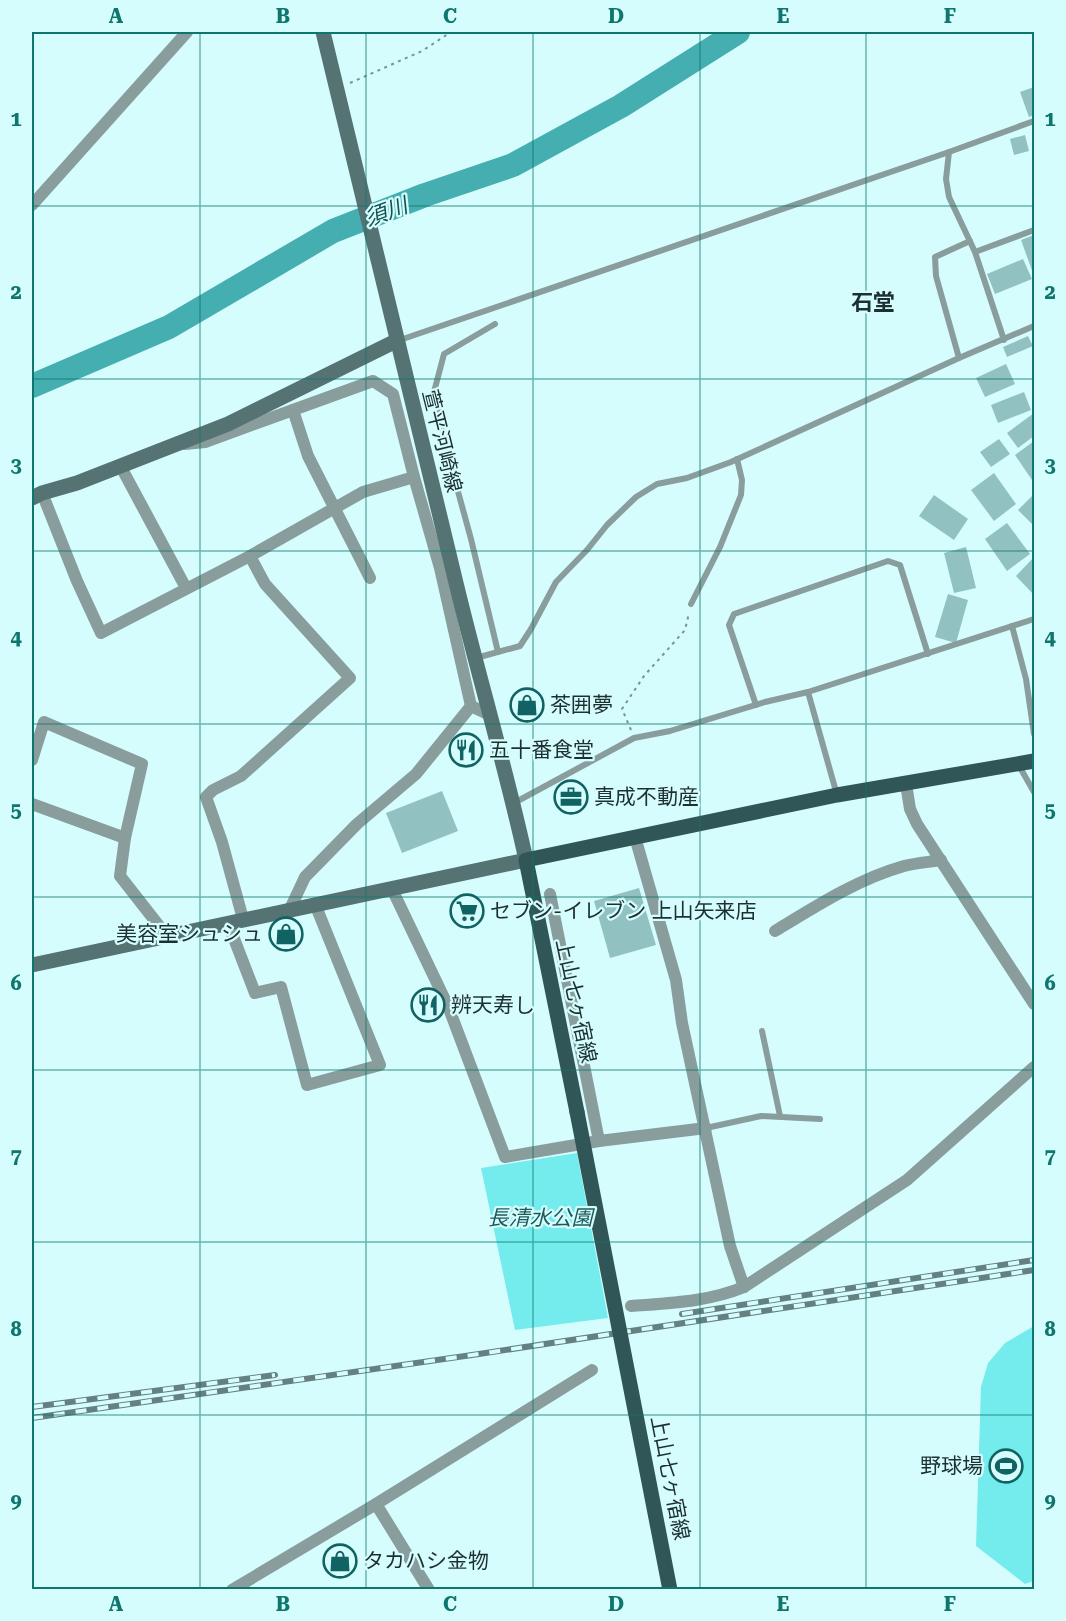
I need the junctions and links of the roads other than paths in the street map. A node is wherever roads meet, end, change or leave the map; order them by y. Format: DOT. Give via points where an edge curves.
graph roads {
  1 [pos="187,32"];
  2 [pos="323,32"];
  3 [pos="1035,121"];
  4 [pos="949,152"];
  5 [pos="32,205"];
  6 [pos="1035,230"];
  7 [pos="970,240"];
  8 [pos="975,252"];
  9 [pos="495,324"];
  10 [pos="1035,326"];
  11 [pos="1004,340"];
  12 [pos="396,341"];
  13 [pos="959,358"];
  14 [pos="293,410"];
  15 [pos="176,446"];
  16 [pos="737,459"];
  17 [pos="121,466"];
  18 [pos="414,477"];
  19 [pos="37,495"];
  20 [pos="333,507"];
  21 [pos="250,556"];
  22 [pos="370,578"];
  23 [pos="186,588"];
  24 [pos="691,604"];
  25 [pos="1035,619"];
  26 [pos="1012,626"];
  27 [pos="498,652"];
  28 [pos="928,654"];
  29 [pos="475,659"];
  30 [pos="808,692"];
  31 [pos="756,705"];
  32 [pos="471,706"];
  33 [pos="490,716"];
  34 [pos="1035,734"];
  35 [pos="32,760"];
  36 [pos="1035,760"];
  37 [pos="1018,763"];
  38 [pos="906,784"];
  39 [pos="1035,792"];
  40 [pos="837,795"];
  41 [pos="514,803"];
  42 [pos="32,804"];
  43 [pos="634,837"];
  44 [pos="125,838"];
  45 [pos="526,860"];
  46 [pos="941,860"];
  47 [pos="392,889"];
  48 [pos="550,894"];
  49 [pos="315,904"];
  50 [pos="290,909"];
  51 [pos="235,921"];
  52 [pos="775,931"];
  53 [pos="167,936"];
  54 [pos="32,965"];
  55 [pos="1035,1004"];
  56 [pos="762,1031"];
  57 [pos="1035,1067"];
  58 [pos="780,1116"];
  59 [pos="820,1119"];
  60 [pos="706,1128"];
  61 [pos="599,1140"];
  62 [pos="744,1287"];
  63 [pos="631,1306"];
  64 [pos="592,1371"];
  65 [pos="375,1504"];
  66 [pos="232,1590"];
  67 [pos="429,1590"];
  68 [pos="670,1590"];
  1 -- 5 [label="street"];
  2 -- 12 [label="street, 萱平河崎線"];
  3 -- 4 [label="lane"];
  4 -- 7 [label="lane" via="949,197"];
  4 -- 12 [label="lane"];
  6 -- 8 [label="lane"];
  7 -- 8 [label="lane"];
  7 -- 13 [label="lane" via="935,257 936,276"];
  8 -- 11 [label="lane"];
  9 -- 27 [label="lane" via="444,354 434,392"];
  10 -- 11 [label="lane"];
  11 -- 13 [label="lane"];
  12 -- 15 [label="street"];
  12 -- 29 [label="street, 萱平河崎線"];
  13 -- 16 [label="lane"];
  14 -- 15 [label="street" via="206,442"];
  14 -- 18 [label="street" via="373,381 393,394"];
  14 -- 20 [label="street" via="308,456"];
  15 -- 17 [label="street"];
  16 -- 24 [label="lane" via="741,495"];
  16 -- 27 [label="lane" via="687,478 657,484 636,497 556,582 520,646"];
  17 -- 19 [label="street"];
  17 -- 23 [label="street"];
  18 -- 20 [label="street" via="363,492"];
  18 -- 32 [label="street" via="440,568"];
  19 -- 23 [label="street" via="101,633"];
  20 -- 21 [label="street"];
  20 -- 22 [label="street"];
  21 -- 23 [label="street"];
  21 -- 51 [label="street" via="265,585 350,678 241,776 206,797 222,842"];
  25 -- 26 [label="lane"];
  26 -- 28 [label="lane"];
  26 -- 34 [label="lane"];
  27 -- 29 [label="lane"];
  28 -- 30 [label="lane"];
  28 -- 31 [label="lane" via="900,565 888,561 734,614 729,625"];
  29 -- 33 [label="street, 萱平河崎線"];
  30 -- 31 [label="lane"];
  30 -- 40 [label="lane"];
  31 -- 41 [label="lane" via="634,738"];
  32 -- 33 [label="street"];
  32 -- 50 [label="street" via="416,774 357,824 305,878"];
  33 -- 41 [label="street, 萱平河崎線"];
  35 -- 44 [label="street" via="44,722 142,764"];
  36 -- 37 [label="main road"];
  37 -- 38 [label="main road"];
  37 -- 39 [label="lane"];
  38 -- 40 [label="main road"];
  38 -- 46 [label="street" via="913,816"];
  40 -- 43 [label="main road"];
  41 -- 45 [label="street, 萱平河崎線"];
  42 -- 44 [label="street"];
  43 -- 45 [label="main road"];
  43 -- 60 [label="street" via="676,980"];
  44 -- 53 [label="street" via="120,876"];
  45 -- 47 [label="street"];
  45 -- 68 [label="main road, 上山七ヶ宿線, bridge"];
  46 -- 52 [label="street" via="880,874"];
  46 -- 55 [label="street"];
  47 -- 49 [label="street"];
  47 -- 61 [label="street" via="448,1006 505,1157"];
  48 -- 61 [label="street"];
  49 -- 50 [label="street"];
  49 -- 51 [label="street" via="380,1065 307,1085 282,987 255,993"];
  50 -- 51 [label="street"];
  51 -- 53 [label="street"];
  53 -- 54 [label="street"];
  56 -- 58 [label="lane"];
  57 -- 62 [label="street" via="907,1180"];
  58 -- 59 [label="lane"];
  58 -- 60 [label="lane" via="761,1116"];
  60 -- 61 [label="street"];
  60 -- 62 [label="street" via="730,1246"];
  62 -- 63 [label="street" via="728,1294"];
  64 -- 65 [label="street"];
  65 -- 66 [label="street"];
  65 -- 67 [label="street"];
}
